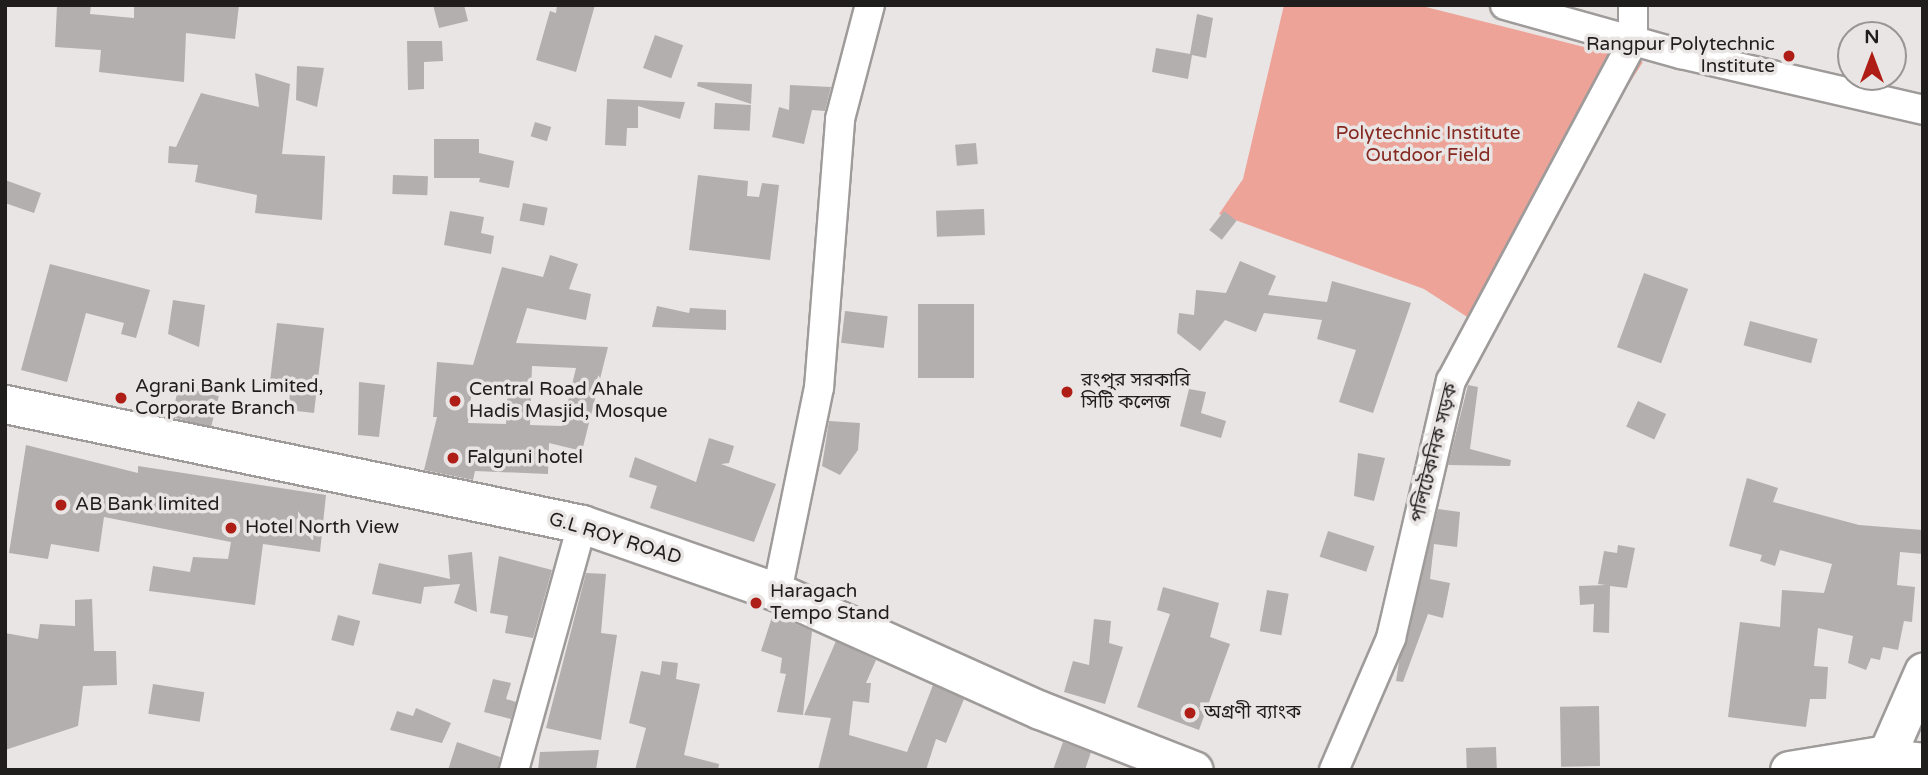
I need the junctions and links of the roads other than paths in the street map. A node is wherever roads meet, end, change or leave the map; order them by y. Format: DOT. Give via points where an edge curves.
graph roads {
  1 [pos="870,5"];
  2 [pos="1505,5"];
  3 [pos="1633,5"];
  4 [pos="1633,41"];
  5 [pos="1923,110"];
  6 [pos="5,404"];
  7 [pos="582,524"];
  8 [pos="777,592"];
  9 [pos="1923,672"];
  10 [pos="1923,758"];
  11 [pos="1883,762"];
  12 [pos="514,770"];
  13 [pos="1194,770"];
  14 [pos="1334,770"];
  15 [pos="1789,770"];
  1 -- 8 [label="street" via="840,119 819,388"];
  2 -- 4 [label="street"];
  3 -- 4 [label="street"];
  4 -- 5 [label="street"];
  4 -- 14 [label="street, পলিটেকনিক সড়ক" via="1451,381 1391,638"];
  6 -- 7 [label="main road, G.L ROY ROAD"];
  7 -- 8 [label="main road, G.L ROY ROAD"];
  7 -- 12 [label="street"];
  8 -- 13 [label="main road, G.L ROY ROAD" via="1040,710"];
  9 -- 11 [label="main road"];
  10 -- 11 [label="street"];
  11 -- 15 [label="main road"];
}
